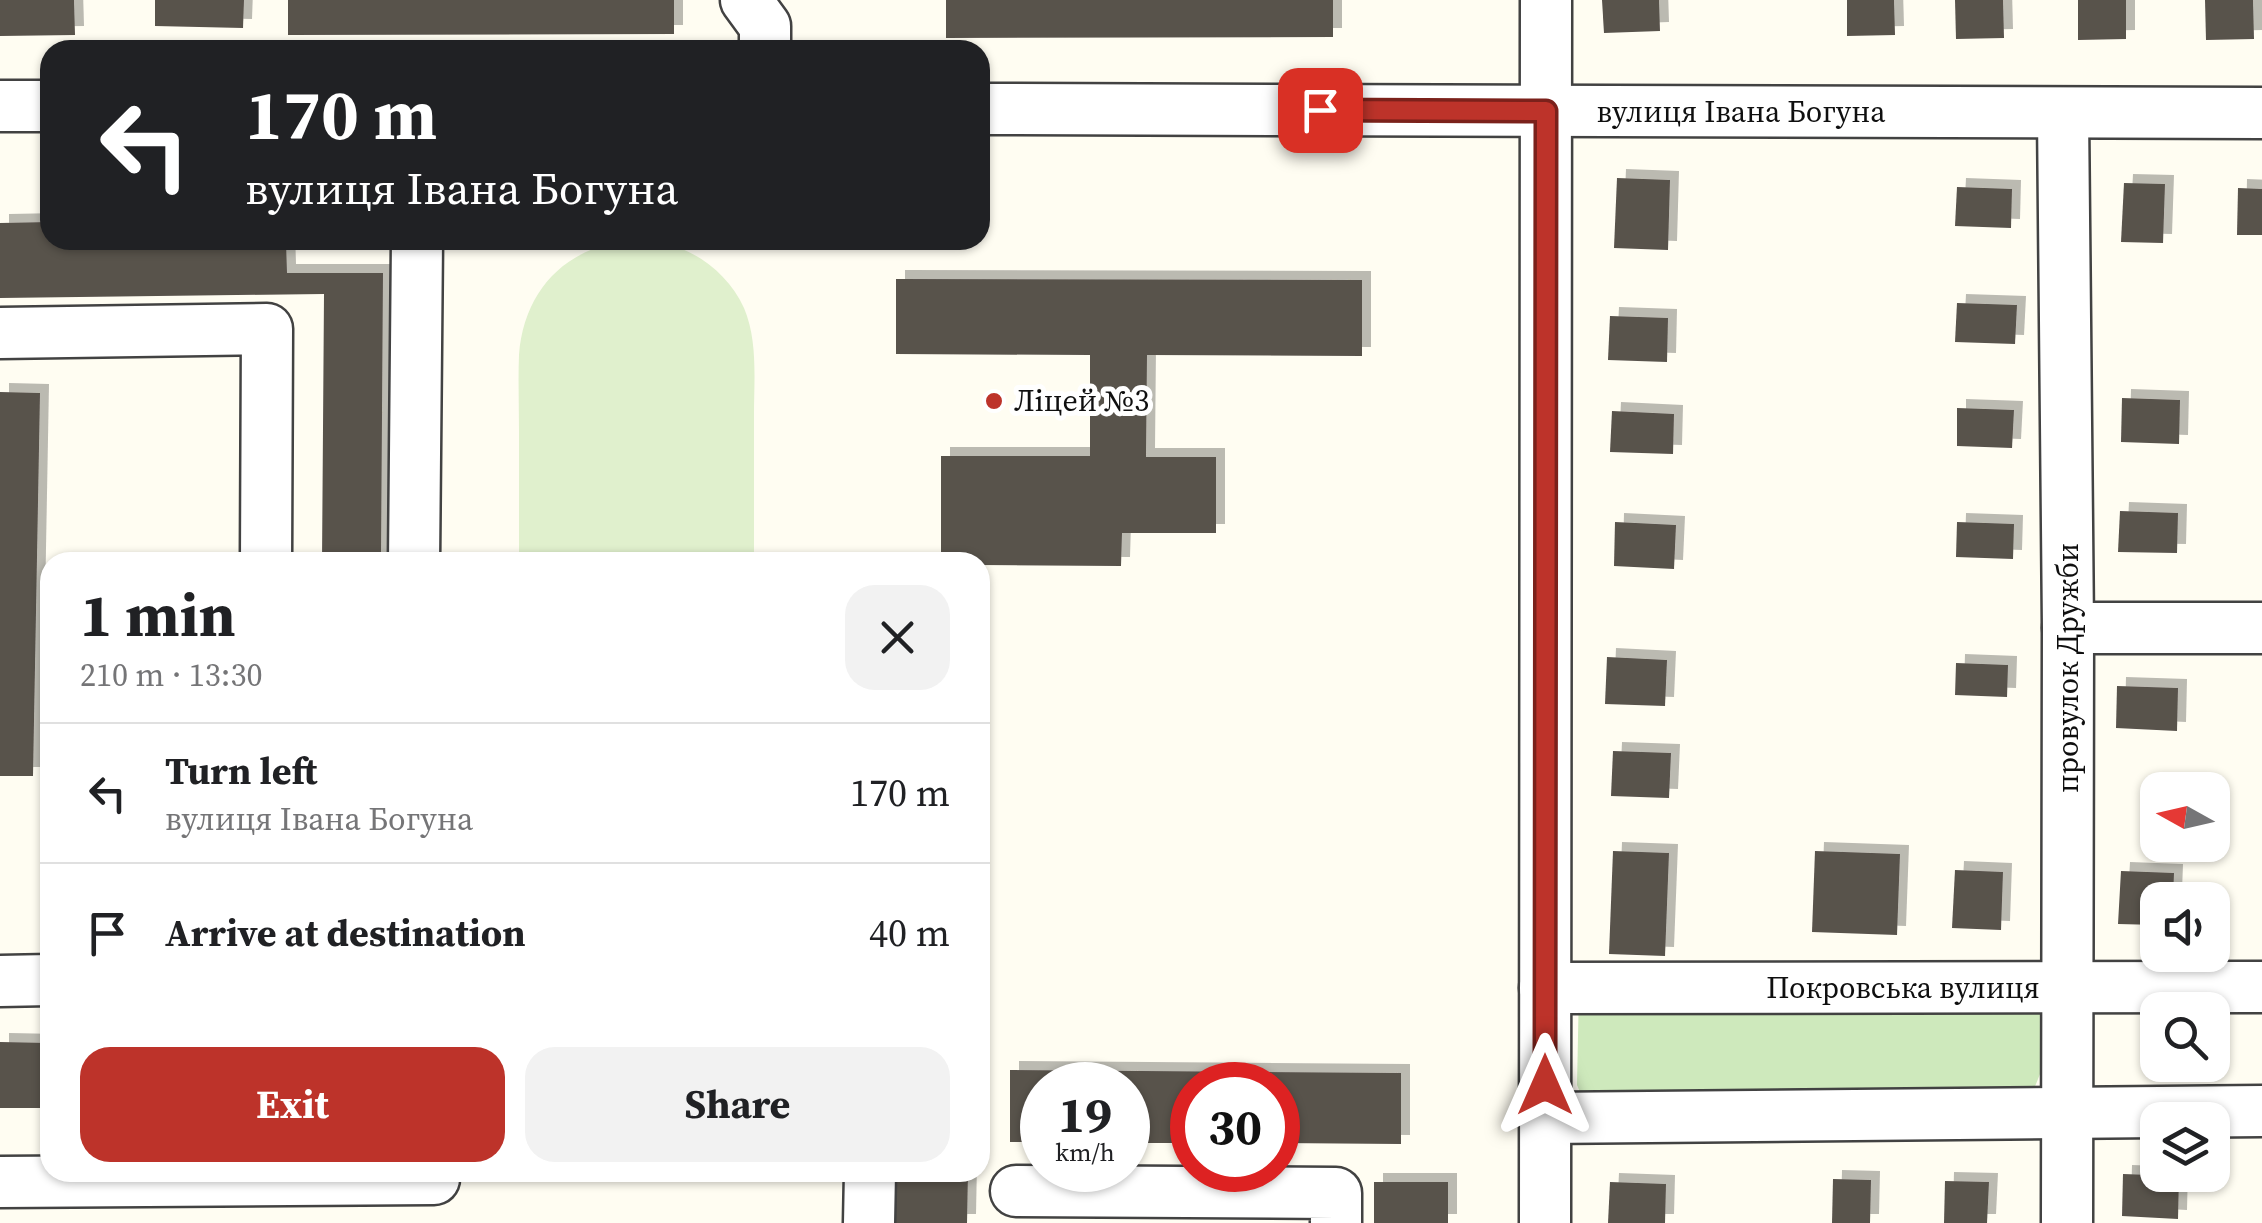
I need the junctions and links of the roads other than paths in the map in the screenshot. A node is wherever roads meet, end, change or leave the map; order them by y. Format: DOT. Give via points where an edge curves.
graph roads {
  1 [pos="746,0"];
  2 [pos="1546,0"];
  3 [pos="765,40"];
  4 [pos="0,106"];
  5 [pos="40,106"];
  6 [pos="990,109"];
  7 [pos="1546,111"];
  8 [pos="2262,113"];
  9 [pos="2063,114"];
  10 [pos="418,250"];
  11 [pos="0,332"];
  12 [pos="266,552"];
  13 [pos="414,552"];
  14 [pos="2068,628"];
  15 [pos="2262,628"];
  16 [pos="40,980"];
  17 [pos="0,981"];
  18 [pos="1545,988"];
  19 [pos="2069,988"];
  20 [pos="2262,988"];
  21 [pos="2262,1110"];
  22 [pos="2068,1113"];
  23 [pos="1545,1118"];
  24 [pos="0,1182"];
  25 [pos="40,1182"];
  26 [pos="870,1182"];
  27 [pos="1016,1191"];
  28 [pos="869,1223"];
  29 [pos="1336,1223"];
  30 [pos="1545,1223"];
  31 [pos="2067,1223"];
  1 -- 3 [label="street" via="765,26"];
  2 -- 7 [label="street"];
  4 -- 5 [label="street"];
  6 -- 7 [label="street, вулиця Івана Богуна"];
  7 -- 9 [label="street, вулиця Івана Богуна"];
  7 -- 18 [label="street"];
  8 -- 9 [label="street, вулиця Івана Богуна"];
  9 -- 14 [label="street, провулок Дружби"];
  10 -- 13 [label="street"];
  11 -- 12 [label="street" via="268,329"];
  14 -- 15 [label="street"];
  14 -- 19 [label="street, провулок Дружби"];
  16 -- 17 [label="street"];
  18 -- 19 [label="street, Покровська вулиця"];
  18 -- 23 [label="street"];
  19 -- 20 [label="street, Покровська вулиця"];
  19 -- 22 [label="street, провулок Дружби"];
  21 -- 22 [label="street"];
  22 -- 23 [label="street"];
  22 -- 31 [label="street, провулок Дружби"];
  23 -- 30 [label="street"];
  24 -- 25 [label="street"];
  26 -- 28 [label="street"];
  27 -- 29 [label="street" via="1336,1192"];
}
